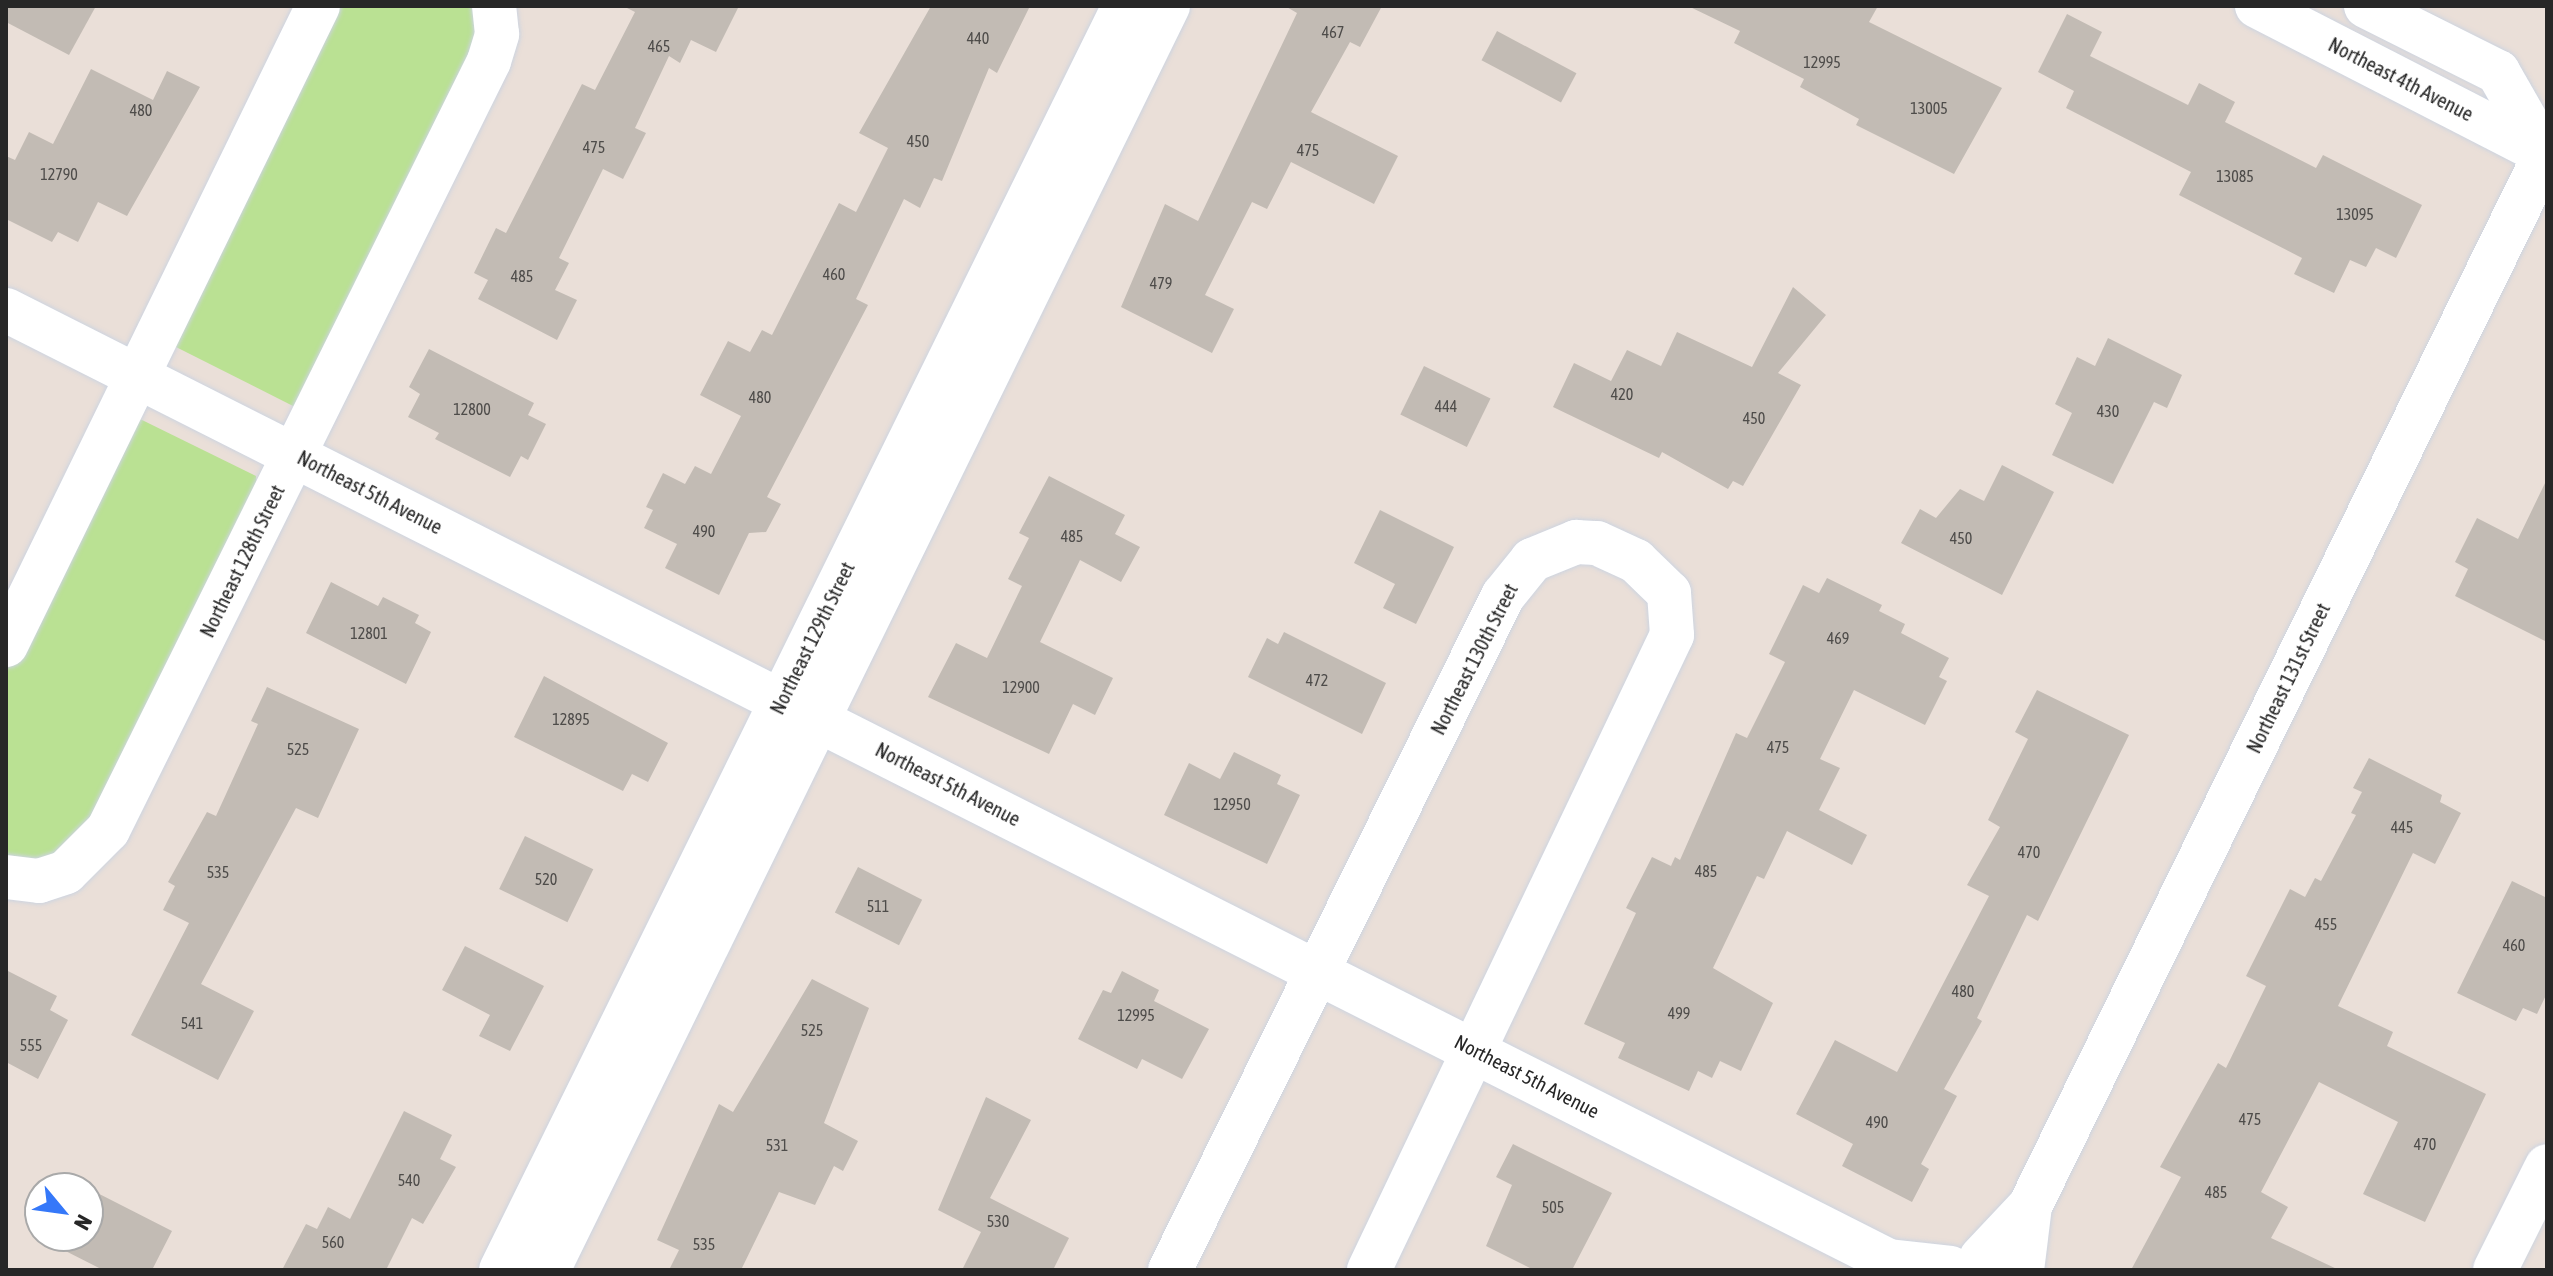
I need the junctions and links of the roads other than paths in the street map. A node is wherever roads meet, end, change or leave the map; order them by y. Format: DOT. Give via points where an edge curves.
graph roads {
  1 [pos="318,6"];
  2 [pos="494,6"];
  3 [pos="1124,6"];
  4 [pos="1168,6"];
  5 [pos="2257,6"];
  6 [pos="2366,6"];
  7 [pos="2546,153"];
  8 [pos="6,310"];
  9 [pos="139,377"];
  10 [pos="295,454"];
  11 [pos="6,645"];
  12 [pos="800,709"];
  13 [pos="6,877"];
  14 [pos="1320,973"];
  15 [pos="1478,1051"];
  16 [pos="2547,1166"];
  17 [pos="2030,1206"];
  18 [pos="1893,1265"];
  19 [pos="1973,1267"];
  20 [pos="501,1270"];
  21 [pos="548,1270"];
  22 [pos="1170,1270"];
  23 [pos="1369,1270"];
  24 [pos="2022,1270"];
  25 [pos="2495,1270"];
  1 -- 9 [label="street"];
  2 -- 10 [label="street, Northeast 128th Street" via="497,34 489,61"];
  3 -- 12 [label="street, Northeast 129th Street"];
  4 -- 12 [label="street, Northeast 129th Street"];
  5 -- 7 [label="street, Northeast 4th Avenue"];
  6 -- 7 [label="street" via="2498,72"];
  7 -- 17 [label="street, Northeast 131st Street"];
  8 -- 9 [label="street, Northeast 5th Avenue"];
  9 -- 10 [label="street, Northeast 5th Avenue"];
  9 -- 11 [label="street"];
  10 -- 12 [label="street, Northeast 5th Avenue"];
  10 -- 13 [label="street, Northeast 128th Street" via="108,830 66,872 39,881"];
  12 -- 14 [label="street, Northeast 5th Avenue"];
  12 -- 20 [label="street, Northeast 129th Street"];
  12 -- 21 [label="street, Northeast 129th Street"];
  14 -- 15 [label="street, Northeast 5th Avenue"];
  14 -- 15 [label="street, Northeast 130th Street" via="1515,576 1532,560 1576,542 1621,553 1669,593 1672,635"];
  14 -- 22 [label="street, Northeast 130th Street"];
  15 -- 18 [label="street, Northeast 5th Avenue"];
  15 -- 23 [label="street, Northeast 130th Street"];
  16 -- 25 [label="street"];
  17 -- 19 [label="street, Northeast 131st Street"];
  17 -- 24 [label="street, Northeast 131st Street"];
  18 -- 19 [label="street, Northeast 5th Avenue"];
}
